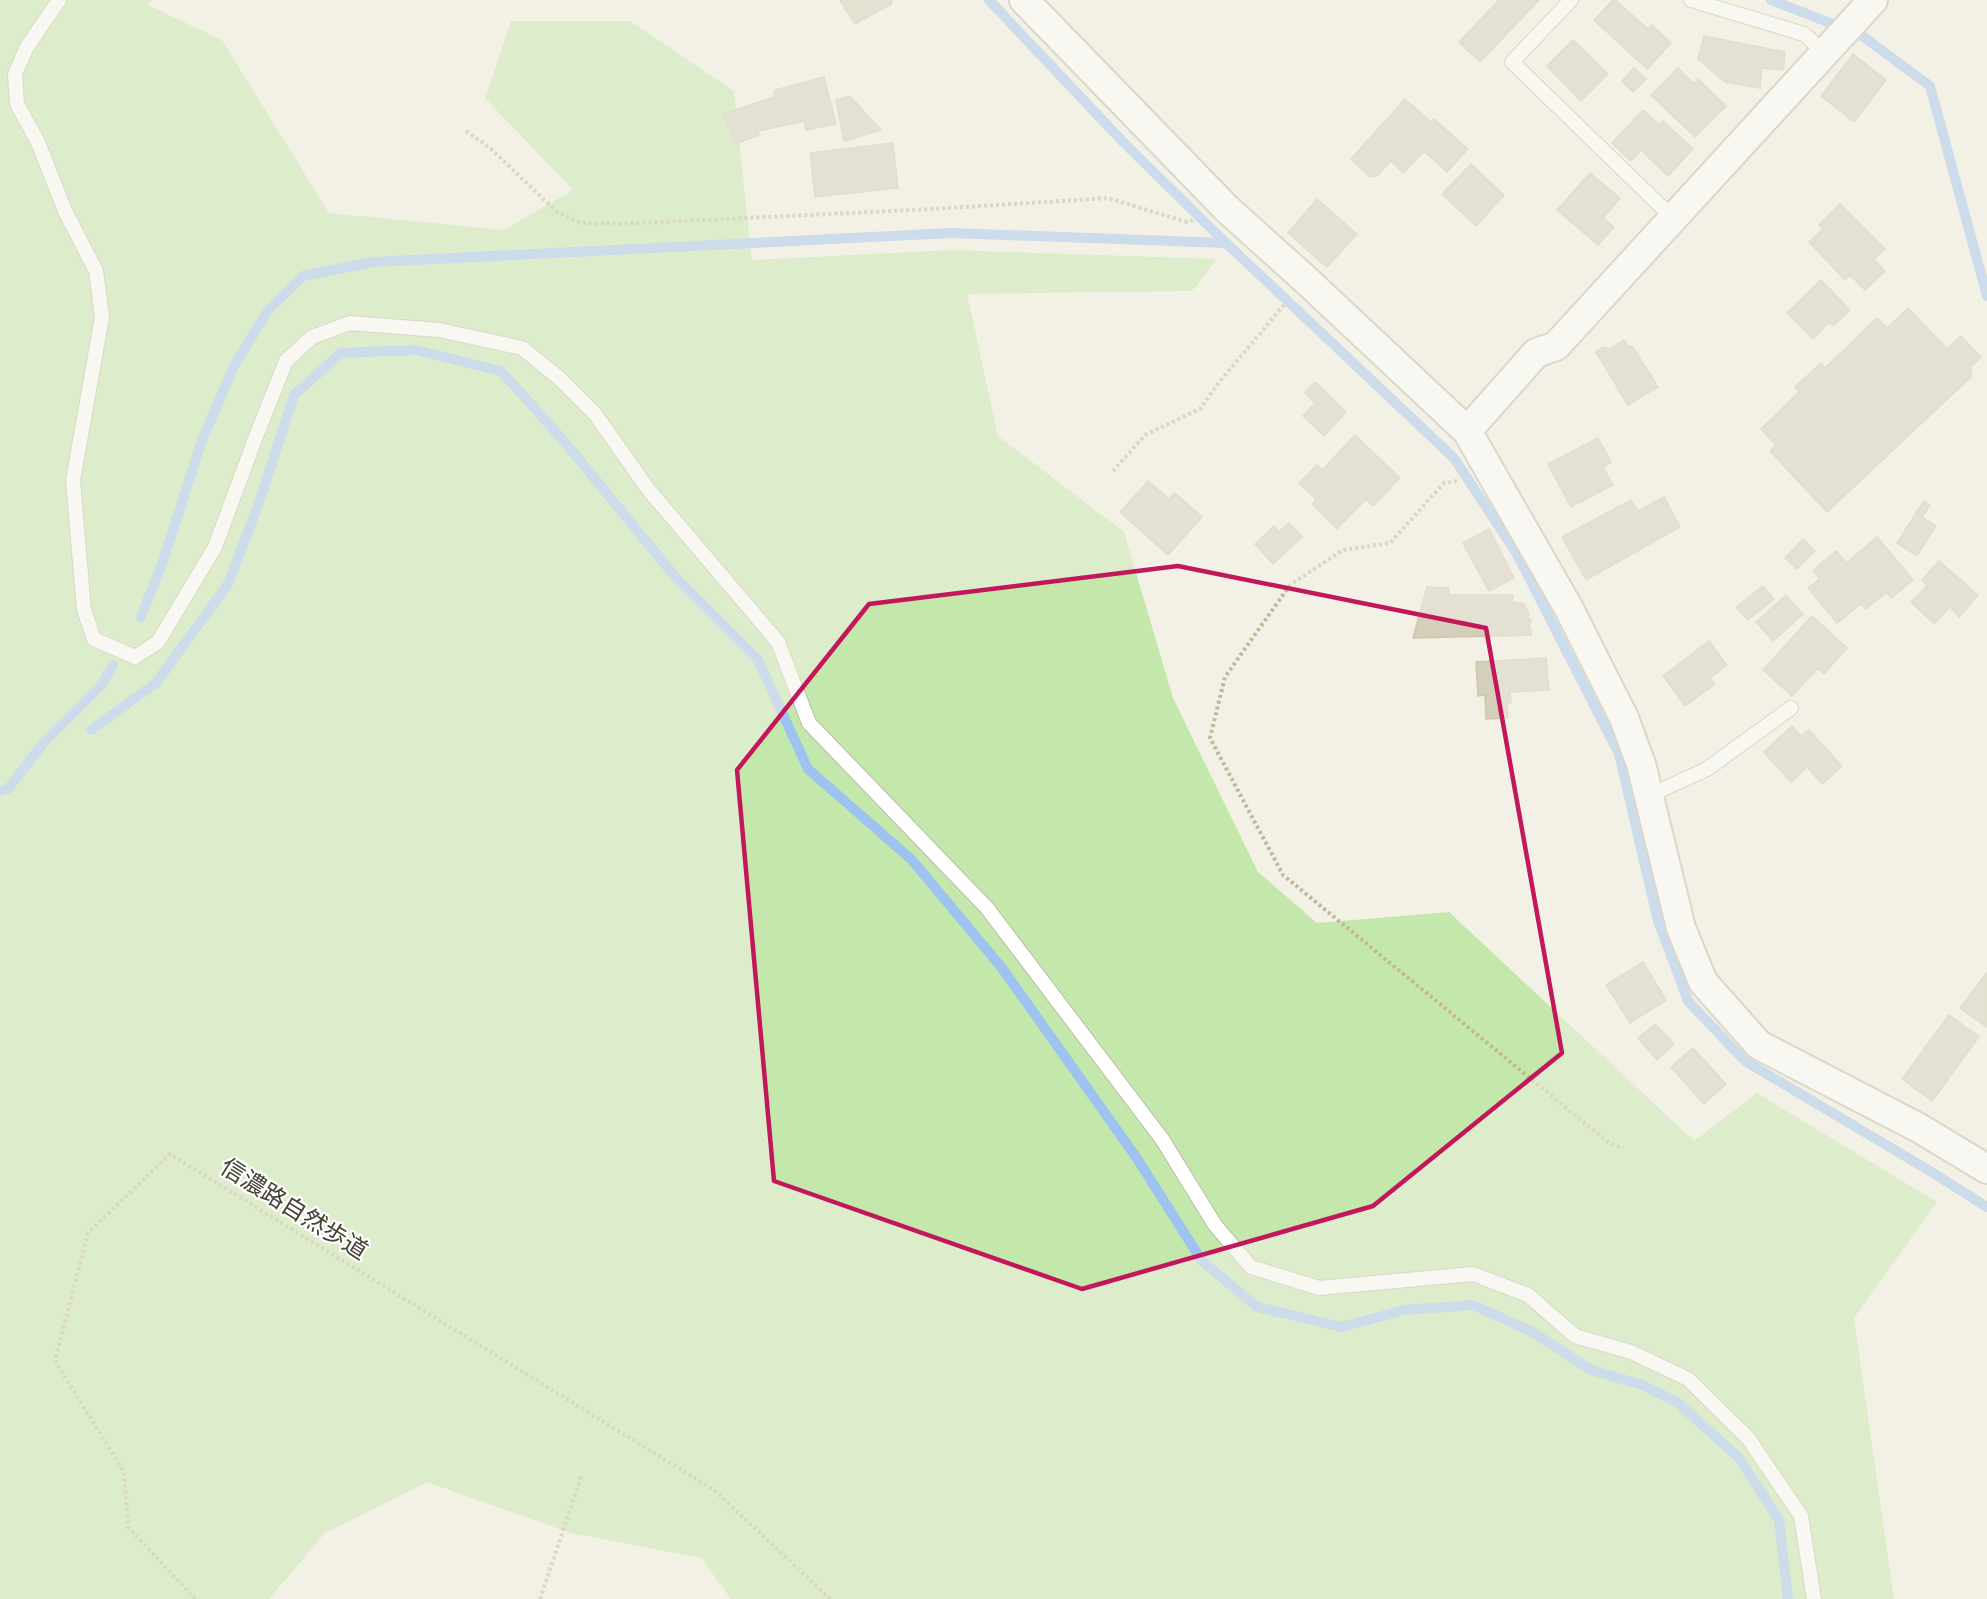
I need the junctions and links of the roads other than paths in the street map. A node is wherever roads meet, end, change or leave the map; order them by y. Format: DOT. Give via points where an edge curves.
graph roads {
  1 [pos="59,0"];
  2 [pos="1024,0"];
  3 [pos="1571,0"];
  4 [pos="1691,0"];
  5 [pos="1873,0"];
  6 [pos="1826,50"];
  7 [pos="1673,218"];
  8 [pos="1467,431"];
  9 [pos="1791,708"];
  10 [pos="1648,796"];
  11 [pos="1987,1169"];
  12 [pos="1814,1599"];
  1 -- 12 [label="lane" via="27,46 15,74 17,104 96,271 102,317 73,480 84,610 94,639 135,657 158,642 215,547 286,362 312,337 350,323 439,330 522,348 595,414 648,489 778,642 809,723 987,908 1162,1139 1215,1225 1251,1267 1319,1288 1473,1274 1528,1295 1575,1336 1631,1352 1688,1379 1748,1438 1801,1516"];
  2 -- 8 [label="street" via="1227,209"];
  3 -- 7 [label="lane" via="1512,62"];
  4 -- 6 [label="lane" via="1804,34"];
  5 -- 6 [label="street"];
  6 -- 7 [label="street"];
  7 -- 8 [label="street" via="1556,346 1536,352"];
  8 -- 10 [label="street" via="1568,607 1624,718"];
  9 -- 10 [label="lane" via="1707,769"];
  10 -- 11 [label="street" via="1681,928 1702,982 1759,1045 1919,1128"];
}
